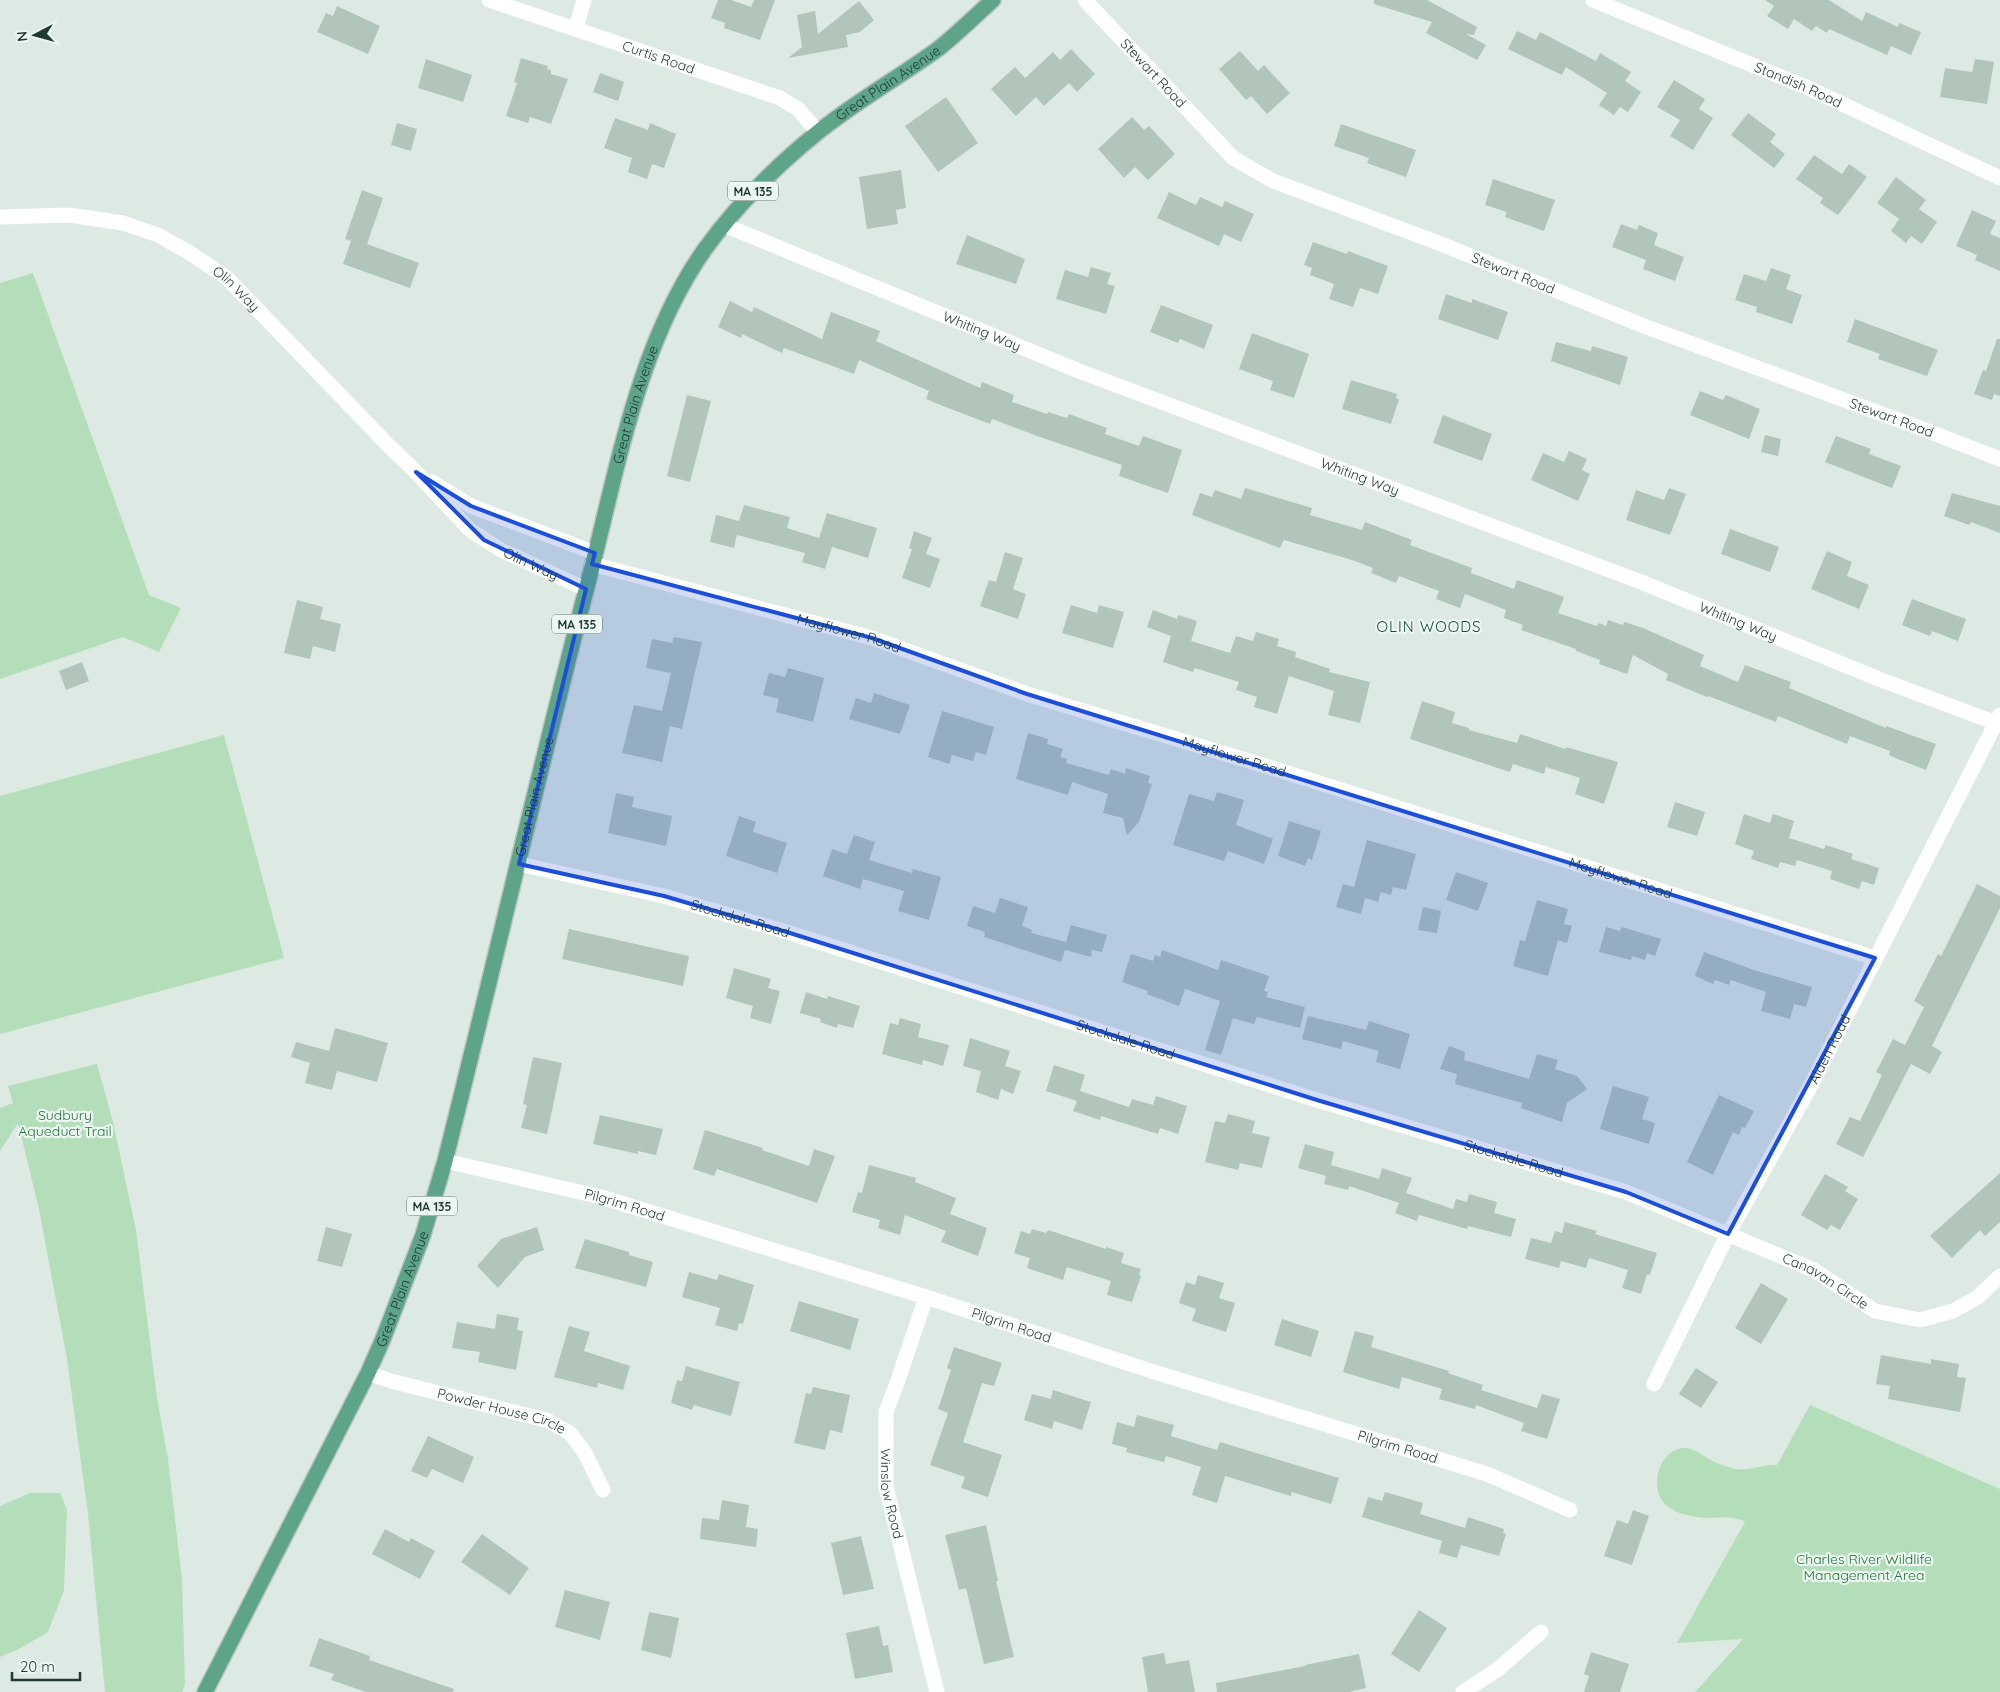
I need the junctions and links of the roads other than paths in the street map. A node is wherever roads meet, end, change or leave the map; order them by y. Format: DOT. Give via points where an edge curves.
graph roads {
  1 [pos="489,0"];
  2 [pos="584,0"];
  3 [pos="993,0"];
  4 [pos="1085,0"];
  5 [pos="1593,0"];
  6 [pos="576,28"];
  7 [pos="818,132"];
  8 [pos="2000,178"];
  9 [pos="0,217"];
  10 [pos="724,225"];
  11 [pos="2000,459"];
  12 [pos="416,472"];
  13 [pos="594,558"];
  14 [pos="586,589"];
  15 [pos="1998,718"];
  16 [pos="519,864"];
  17 [pos="1875,958"];
  18 [pos="445,1161"];
  19 [pos="1728,1234"];
  20 [pos="2000,1276"];
  21 [pos="926,1297"];
  22 [pos="368,1373"];
  23 [pos="1654,1384"];
  24 [pos="603,1490"];
  25 [pos="1570,1510"];
  26 [pos="1541,1632"];
  27 [pos="211,1690"];
  28 [pos="937,1692"];
  29 [pos="1463,1692"];
  1 -- 6 [label="street, Curtis Road"];
  2 -- 6 [label="street"];
  3 -- 7 [label="main road, Great Plain Avenue / MA 135" via="940,47"];
  4 -- 11 [label="street, Stewart Road" via="1233,158 1273,182"];
  5 -- 8 [label="street, Standish Road" via="1806,86"];
  6 -- 7 [label="street, Curtis Road" via="780,98 798,109"];
  7 -- 10 [label="main road, Great Plain Avenue / MA 135" via="762,182"];
  9 -- 12 [label="street, Olin Way" via="69,215 123,223 158,235 190,253 227,278"];
  10 -- 13 [label="main road, Great Plain Avenue / MA 135" via="690,271 653,349 633,405"];
  10 -- 15 [label="street, Whiting Way" via="1079,371 1641,582 1879,679"];
  12 -- 13 [label="street, Olin Way" via="471,506"];
  12 -- 14 [label="street, Olin Way" via="470,530 484,540 503,552"];
  13 -- 14 [label="main road, Great Plain Avenue / MA 135"];
  13 -- 17 [label="street, Mayflower Road" via="872,638 1027,694"];
  14 -- 16 [label="main road, Great Plain Avenue / MA 135"];
  15 -- 17 [label="street, Alden Road"];
  16 -- 18 [label="main road, Great Plain Avenue / MA 135"];
  16 -- 19 [label="street, Stockdale Road" via="664,896 790,933 1317,1100 1626,1192"];
  17 -- 19 [label="street, Alden Road" via="1810,1087"];
  18 -- 21 [label="street, Pilgrim Road" via="601,1197"];
  18 -- 22 [label="main road, Great Plain Avenue / MA 135" via="411,1268"];
  19 -- 20 [label="street, Canavan Circle" via="1814,1270 1875,1311 1920,1320 1953,1311 1978,1297"];
  19 -- 23 [label="street, Alden Road"];
  21 -- 25 [label="street, Pilgrim Road" via="1151,1371 1487,1474"];
  21 -- 28 [label="street, Winslow Road" via="886,1412 886,1487"];
  22 -- 24 [label="street, Powder House Circle" via="546,1420 570,1433 586,1453"];
  22 -- 27 [label="main road, Great Plain Avenue / MA 135"];
  26 -- 29 [label="street" via="1497,1670"];
}
